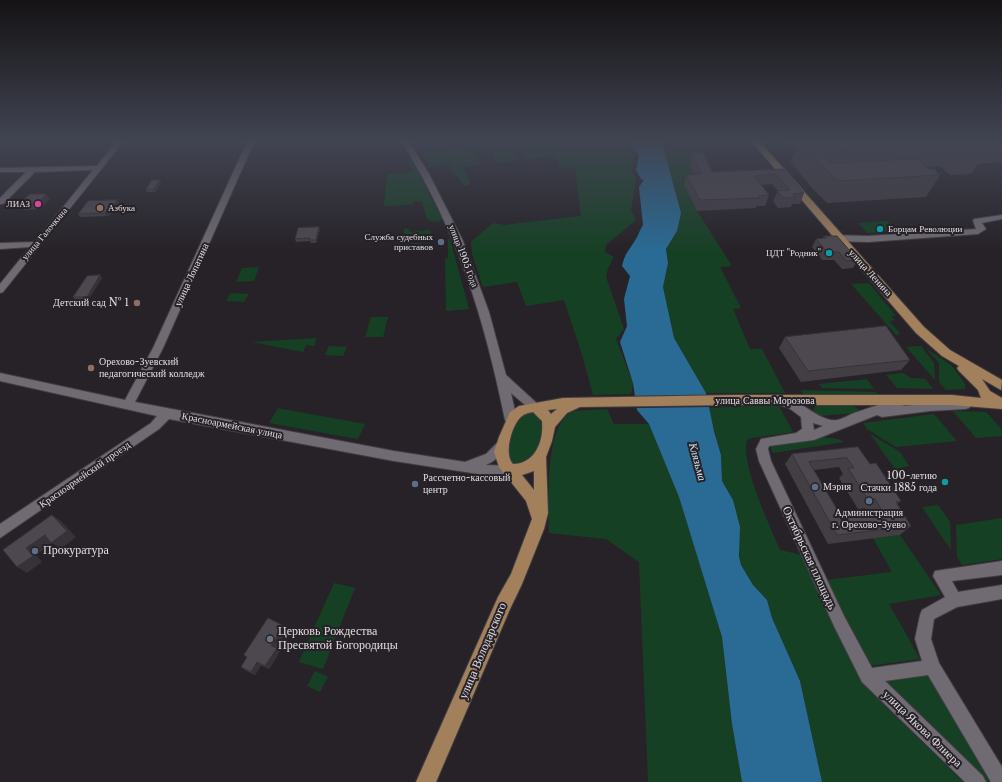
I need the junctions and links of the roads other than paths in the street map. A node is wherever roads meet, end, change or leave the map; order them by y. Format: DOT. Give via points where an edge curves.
graph roads {
  1 [pos="24,178"];
  2 [pos="91,178"];
  3 [pos="235,178"];
  4 [pos="427,178"];
  5 [pos="787,178"];
  6 [pos="0,202"];
  7 [pos="1002,217"];
  8 [pos="821,239"];
  9 [pos="840,240"];
  10 [pos="36,244"];
  11 [pos="0,246"];
  12 [pos="0,290"];
  13 [pos="946,352"];
  14 [pos="0,377"];
  15 [pos="503,378"];
  16 [pos="1002,385"];
  17 [pos="983,388"];
  18 [pos="776,400"];
  19 [pos="907,400"];
  20 [pos="806,401"];
  21 [pos="955,402"];
  22 [pos="578,404"];
  23 [pos="1002,404"];
  24 [pos="128,405"];
  25 [pos="535,407"];
  26 [pos="1002,408"];
  27 [pos="167,414"];
  28 [pos="807,414"];
  29 [pos="864,415"];
  30 [pos="511,420"];
  31 [pos="550,425"];
  32 [pos="836,425"];
  33 [pos="798,437"];
  34 [pos="502,445"];
  35 [pos="540,457"];
  36 [pos="466,467"];
  37 [pos="511,470"];
  38 [pos="539,520"];
  39 [pos="0,532"];
  40 [pos="1002,568"];
  41 [pos="1002,592"];
  42 [pos="955,600"];
  43 [pos="932,667"];
  44 [pos="868,676"];
  45 [pos="426,782"];
  46 [pos="977,782"];
  47 [pos="1001,782"];
  1 -- 6 [label="street"];
  2 -- 10 [label="street, улица Галочкина"];
  3 -- 24 [label="street, улица Лопатина" via="158,348"];
  4 -- 15 [label="street, улица 1905 Года" via="461,244"];
  5 -- 9 [label="main road, улица Ленина"];
  7 -- 9 [label="street" via="978,221 982,228 978,231"];
  8 -- 9 [label="street"];
  9 -- 13 [label="main road, улица Ленина" via="920,330"];
  10 -- 11 [label="street"];
  10 -- 12 [label="street, улица Галочкина"];
  13 -- 16 [label="main road, улица Ленина"];
  13 -- 17 [label="main road"];
  14 -- 24 [label="street, Красноармейская улица"];
  15 -- 25 [label="street"];
  15 -- 30 [label="street, улица 1905 Года"];
  16 -- 17 [label="main road, улица Ленина" via="988,383"];
  17 -- 21 [label="main road, улица Саввы Морозова"];
  17 -- 23 [label="main road" via="989,398"];
  18 -- 20 [label="main road, улица Саввы Морозова"];
  18 -- 22 [label="main road, улица Саввы Морозова"];
  18 -- 28 [label="street" via="793,404"];
  19 -- 20 [label="main road, улица Саввы Морозова"];
  19 -- 21 [label="main road, улица Саввы Морозова"];
  19 -- 29 [label="street"];
  20 -- 28 [label="street"];
  21 -- 23 [label="main road, улица Саввы Морозова"];
  21 -- 26 [label="street"];
  21 -- 29 [label="street"];
  22 -- 25 [label="main road, улица Саввы Морозова"];
  22 -- 31 [label="main road, улица Саввы Морозова" via="563,410"];
  24 -- 27 [label="street, Красноармейская улица"];
  25 -- 30 [label="main road" via="519,411"];
  25 -- 31 [label="main road" via="545,414"];
  27 -- 36 [label="street, Красноармейская улица"];
  27 -- 39 [label="street, Красноармейский проезд" via="155,426"];
  28 -- 32 [label="street"];
  28 -- 33 [label="street" via="808,431"];
  29 -- 32 [label="street"];
  30 -- 34 [label="main road"];
  31 -- 35 [label="main road"];
  32 -- 33 [label="street"];
  33 -- 44 [label="street, Октябрьская площадь" via="765,442 762,449 765,461 838,621"];
  34 -- 36 [label="street" via="490,458"];
  34 -- 37 [label="main road" via="504,463"];
  35 -- 37 [label="main road" via="527,469"];
  35 -- 38 [label="main road, улица Володарского"];
  36 -- 37 [label="street, Красноармейская улица"];
  37 -- 38 [label="main road" via="532,498"];
  38 -- 45 [label="main road, улица Володарского" via="517,579 504,603"];
  40 -- 42 [label="street" via="940,576"];
  41 -- 42 [label="street"];
  42 -- 43 [label="street" via="927,615 924,639"];
  43 -- 44 [label="street"];
  43 -- 47 [label="street"];
  44 -- 46 [label="street, улица Якова Флиера"];
}
